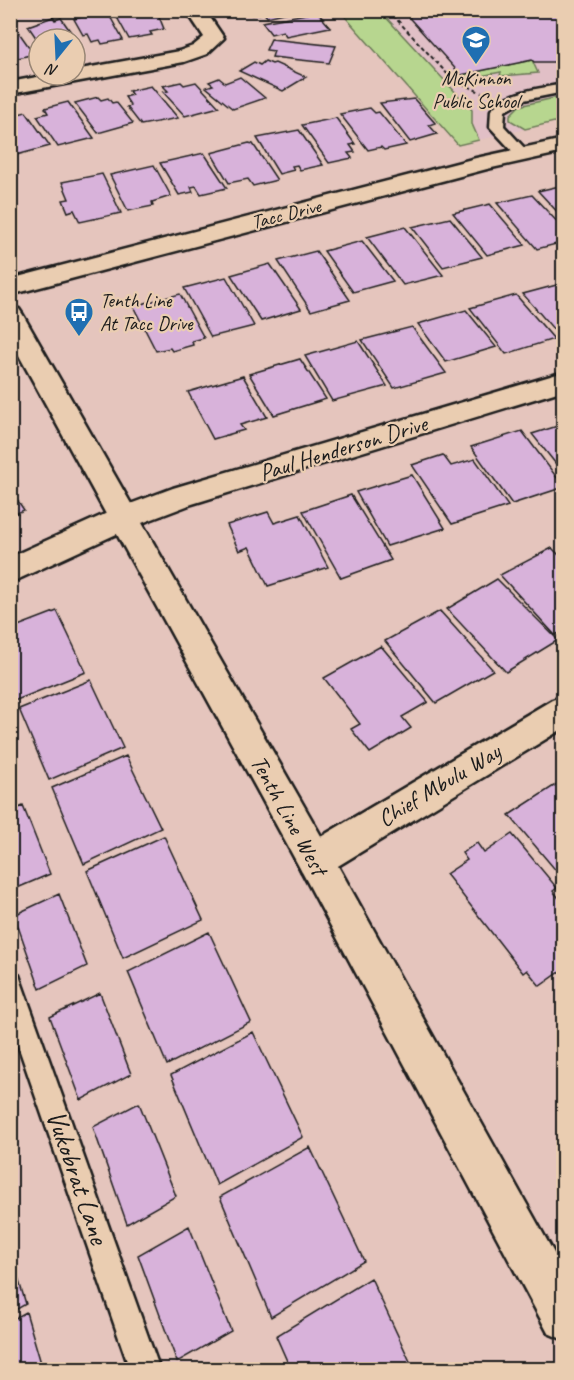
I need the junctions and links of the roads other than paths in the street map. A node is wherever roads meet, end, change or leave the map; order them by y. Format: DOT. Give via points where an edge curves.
graph roads {
  1 [pos="195,10"];
  2 [pos="10,88"];
  3 [pos="564,88"];
  4 [pos="564,145"];
  5 [pos="522,153"];
  6 [pos="10,287"];
  7 [pos="10,315"];
  8 [pos="564,381"];
  9 [pos="124,518"];
  10 [pos="10,571"];
  11 [pos="564,710"];
  12 [pos="315,860"];
  13 [pos="10,984"];
  14 [pos="564,1317"];
  15 [pos="145,1370"];
  1 -- 2 [label="street" via="214,38 200,50"];
  3 -- 5 [label="lane" via="517,98 498,111 497,127"];
  4 -- 5 [label="street, Tacc Drive"];
  5 -- 6 [label="street, Tacc Drive"];
  7 -- 9 [label="street, Tenth Line West"];
  8 -- 9 [label="street, Paul Henderson Drive" via="183,496"];
  9 -- 10 [label="street, Paul Henderson Drive"];
  9 -- 12 [label="street, Tenth Line West"];
  11 -- 12 [label="street, Chief Mbulu Way"];
  12 -- 14 [label="street, Tenth Line West"];
  13 -- 15 [label="lane, Vukobrat Lane"];
}
